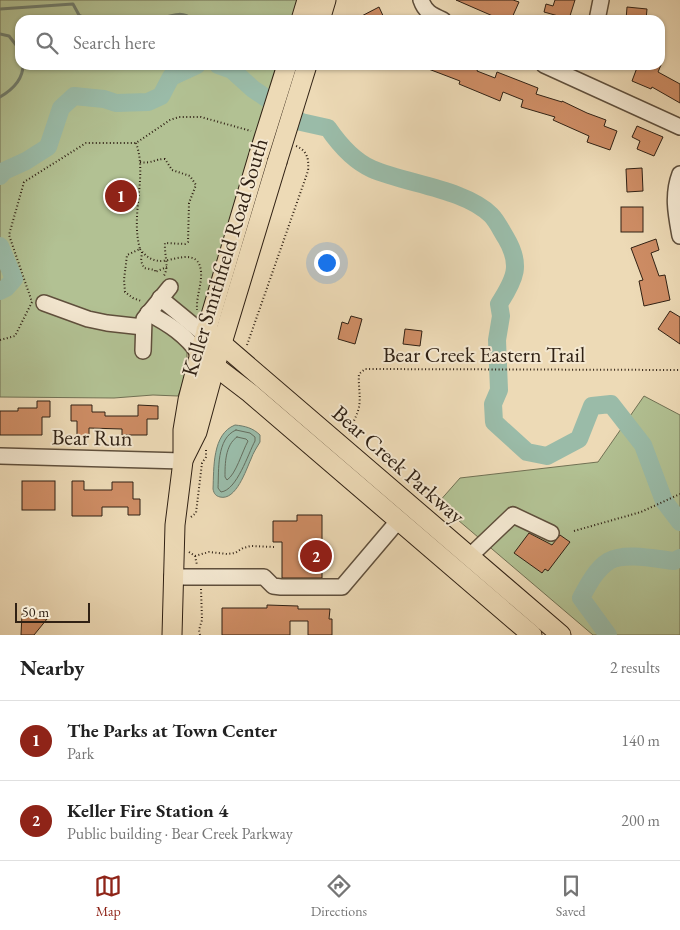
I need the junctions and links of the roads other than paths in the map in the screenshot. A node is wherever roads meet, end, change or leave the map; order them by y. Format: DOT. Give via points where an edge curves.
graph roads {
  1 [pos="307,0"];
  2 [pos="326,0"];
  3 [pos="421,0"];
  4 [pos="601,0"];
  5 [pos="302,15"];
  6 [pos="322,15"];
  7 [pos="432,15"];
  8 [pos="598,15"];
  9 [pos="285,70"];
  10 [pos="305,70"];
  11 [pos="575,71"];
  12 [pos="680,127"];
  13 [pos="680,174"];
  14 [pos="680,236"];
  15 [pos="44,303"];
  16 [pos="145,314"];
  17 [pos="203,327"];
  18 [pos="222,343"];
  19 [pos="143,351"];
  20 [pos="199,354"];
  21 [pos="215,366"];
  22 [pos="339,439"];
  23 [pos="319,452"];
  24 [pos="0,456"];
  25 [pos="183,461"];
  26 [pos="410,506"];
  27 [pos="398,521"];
  28 [pos="551,533"];
  29 [pos="470,556"];
  30 [pos="457,571"];
  31 [pos="172,577"];
  32 [pos="172,635"];
  33 [pos="532,635"];
  34 [pos="561,635"];
  1 -- 5 [label="main road"];
  2 -- 6 [label="main road"];
  3 -- 7 [label="street"];
  4 -- 8 [label="street"];
  9 -- 17 [label="main road, Keller Smithfield Road South, bridge"];
  10 -- 18 [label="main road, Keller Smithfield Road South, bridge"];
  11 -- 12 [label="street"];
  13 -- 14 [label="street" via="674,199"];
  15 -- 16 [label="street" via="107,323"];
  16 -- 17 [label="street" via="165,292"];
  16 -- 19 [label="street"];
  16 -- 20 [label="street" via="170,325 191,342"];
  17 -- 18 [label="main road, Bear Creek Parkway"];
  17 -- 20 [label="main road, Keller Smithfield Road South"];
  18 -- 21 [label="main road, Keller Smithfield Road South"];
  18 -- 22 [label="main road, Bear Creek Parkway"];
  20 -- 21 [label="main road, Bear Creek Parkway"];
  20 -- 25 [label="main road, Keller Smithfield Road South" via="183,430"];
  21 -- 23 [label="main road, Bear Creek Parkway"];
  21 -- 25 [label="main road, Keller Smithfield Road South" via="197,432"];
  22 -- 23 [label="main road"];
  22 -- 26 [label="main road, Bear Creek Parkway"];
  23 -- 27 [label="main road, Bear Creek Parkway"];
  24 -- 25 [label="street, Bear Run"];
  25 -- 31 [label="main road, Keller Smithfield Road South"];
  26 -- 27 [label="main road"];
  26 -- 29 [label="main road, Bear Creek Parkway"];
  27 -- 30 [label="main road, Bear Creek Parkway"];
  27 -- 31 [label="street" via="342,587 273,586 264,577"];
  28 -- 29 [label="street" via="513,515"];
  29 -- 30 [label="main road"];
  29 -- 34 [label="main road, Bear Creek Parkway"];
  30 -- 33 [label="main road, Bear Creek Parkway"];
  31 -- 32 [label="main road, Keller Smithfield Road South"];
}
